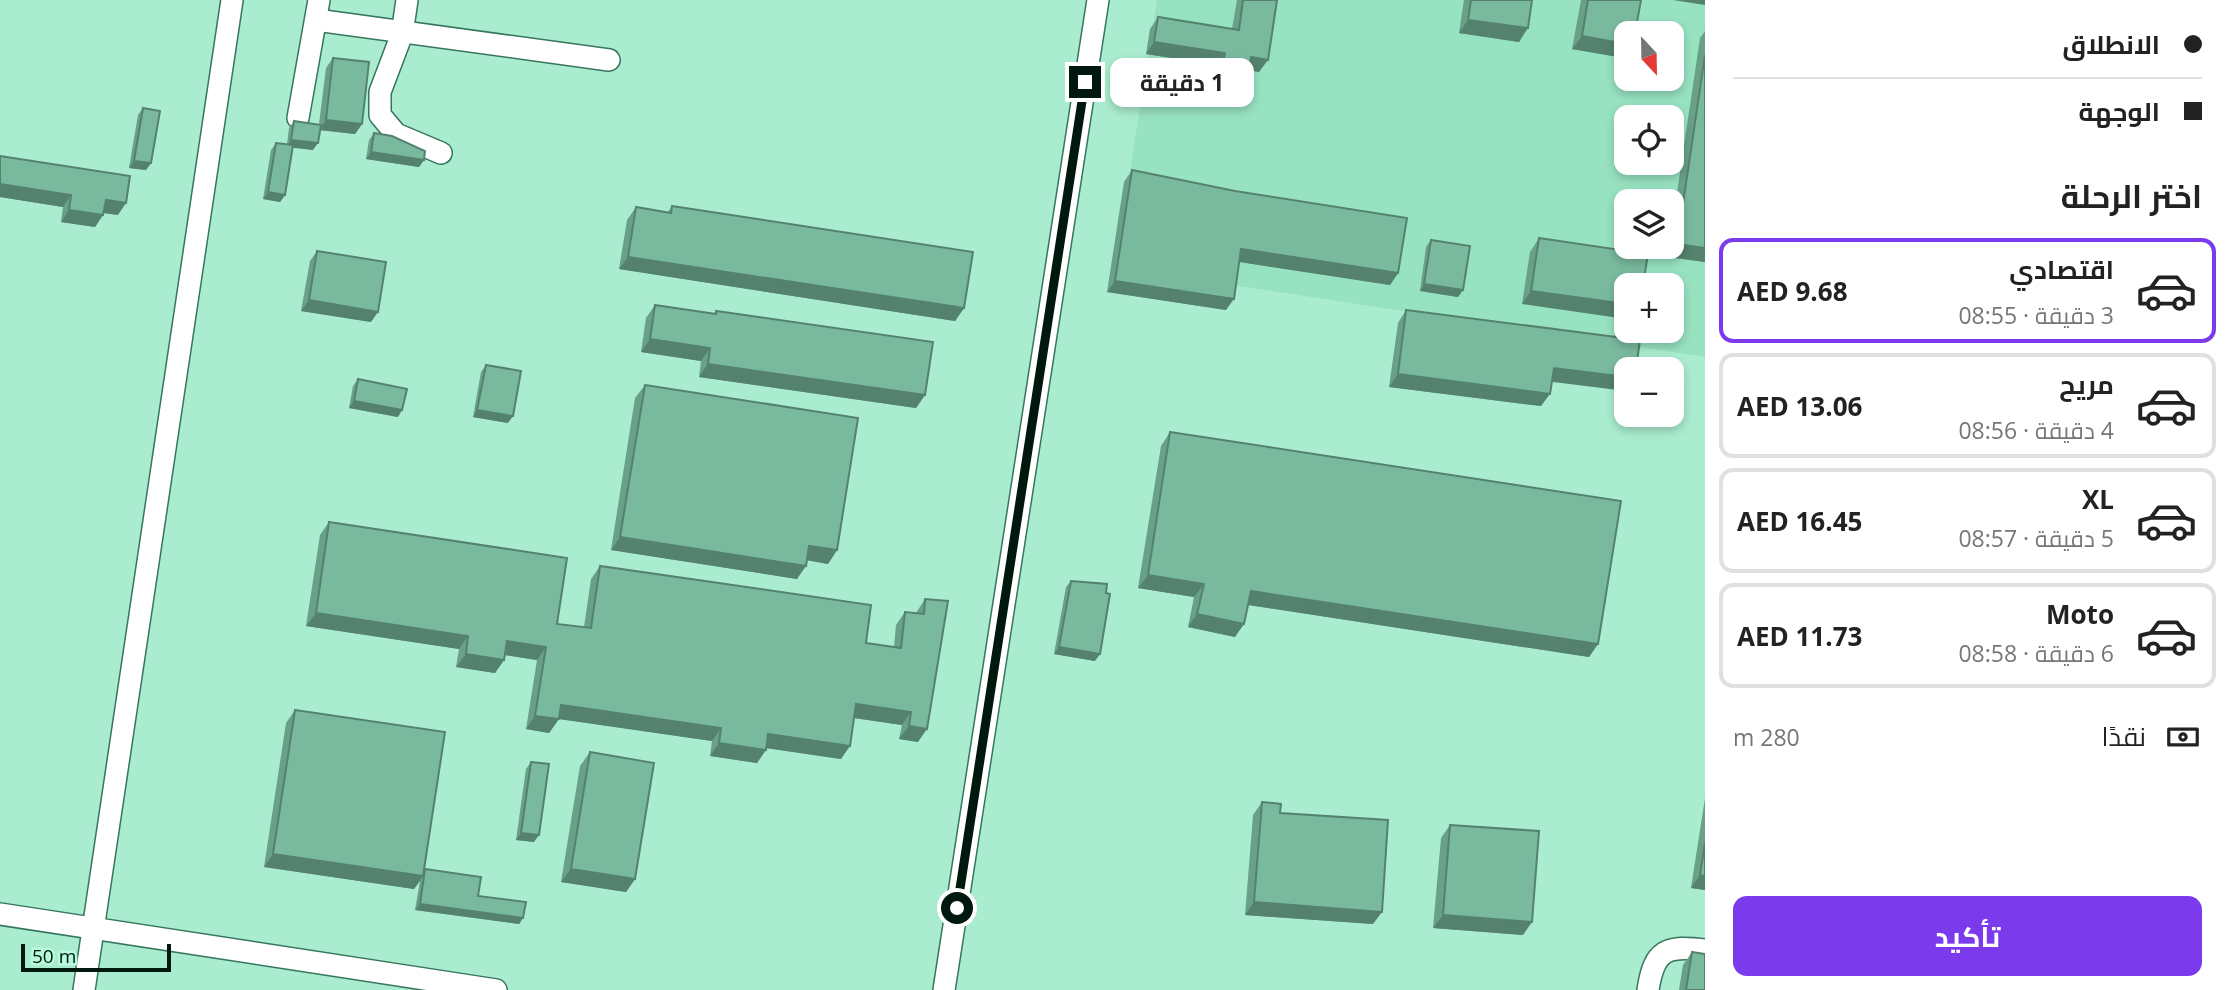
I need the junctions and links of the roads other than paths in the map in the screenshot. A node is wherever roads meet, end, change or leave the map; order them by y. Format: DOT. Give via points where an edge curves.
graph roads {
  1 [pos="232,0"];
  2 [pos="407,0"];
  3 [pos="1098,0"];
  4 [pos="318,10"];
  5 [pos="402,34"];
  6 [pos="609,60"];
  7 [pos="298,118"];
  8 [pos="441,153"];
  9 [pos="0,914"];
  10 [pos="93,928"];
  11 [pos="1705,950"];
  12 [pos="84,990"];
  13 [pos="496,990"];
  14 [pos="944,990"];
  15 [pos="1648,990"];
  1 -- 10 [label="street"];
  2 -- 5 [label="street"];
  3 -- 14 [label="street"];
  4 -- 5 [label="street"];
  4 -- 7 [label="street"];
  5 -- 6 [label="street"];
  5 -- 8 [label="street" via="380,92 380,116 396,134"];
  9 -- 10 [label="street"];
  10 -- 12 [label="street"];
  10 -- 13 [label="street"];
  11 -- 15 [label="street" via="1684,947 1664,952 1653,964"];
}
